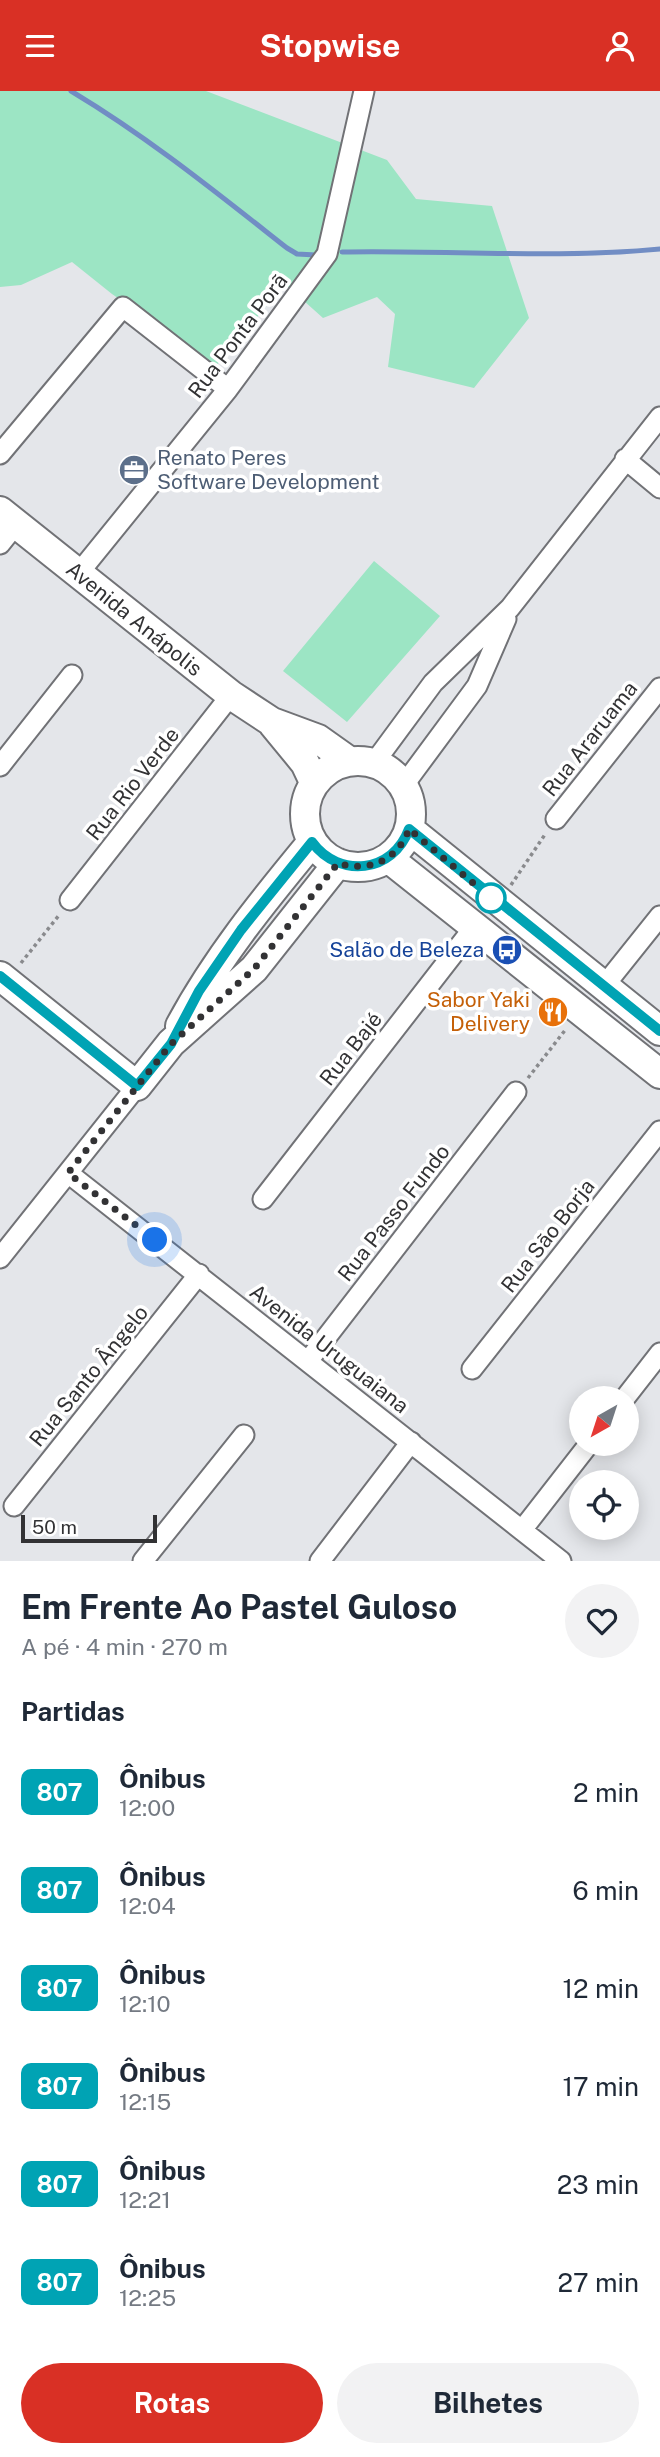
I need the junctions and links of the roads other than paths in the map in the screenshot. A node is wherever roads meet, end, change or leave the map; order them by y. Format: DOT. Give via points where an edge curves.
graph roads {
  1 [pos="364,91"];
  2 [pos="228,389"];
  3 [pos="660,417"];
  4 [pos="0,454"];
  5 [pos="625,459"];
  6 [pos="660,488"];
  7 [pos="5,527"];
  8 [pos="78,574"];
  9 [pos="510,608"];
  10 [pos="72,675"];
  11 [pos="660,688"];
  12 [pos="231,695"];
  13 [pos="272,722"];
  14 [pos="362,762"];
  15 [pos="0,765"];
  16 [pos="314,782"];
  17 [pos="403,786"];
  18 [pos="556,819"];
  19 [pos="409,829"];
  20 [pos="312,842"];
  21 [pos="388,857"];
  22 [pos="338,863"];
  23 [pos="70,900"];
  24 [pos="660,916"];
  25 [pos="475,926"];
  26 [pos="3,979"];
  27 [pos="604,986"];
  28 [pos="660,1031"];
  29 [pos="171,1044"];
  30 [pos="660,1074"];
  31 [pos="137,1086"];
  32 [pos="516,1092"];
  33 [pos="660,1131"];
  34 [pos="68,1173"];
  35 [pos="263,1199"];
  36 [pos="0,1258"];
  37 [pos="199,1274"];
  38 [pos="660,1353"];
  39 [pos="308,1361"];
  40 [pos="472,1369"];
  41 [pos="634,1386"];
  42 [pos="244,1436"];
  43 [pos="411,1442"];
  44 [pos="580,1456"];
  45 [pos="14,1506"];
  46 [pos="522,1530"];
  47 [pos="143,1561"];
  48 [pos="320,1561"];
  49 [pos="561,1561"];
  1 -- 2 [label="street, Rua Ponta Porã" via="327,254"];
  2 -- 4 [label="street" via="123,307"];
  2 -- 8 [label="street, Rua Ponta Porã"];
  3 -- 5 [label="street"];
  5 -- 6 [label="street"];
  5 -- 9 [label="street"];
  7 -- 8 [label="street, Avenida Anápolis"];
  8 -- 12 [label="street, Avenida Anápolis"];
  9 -- 14 [label="street"];
  9 -- 17 [label="street" via="477,685"];
  10 -- 15 [label="street"];
  11 -- 18 [label="street, Rua Araruama"];
  12 -- 13 [label="street, Avenida Anápolis"];
  12 -- 23 [label="street, Rua Rio Verde"];
  13 -- 14 [label="street, Avenida Anápolis"];
  13 -- 16 [label="street, Avenida Anápolis" via="305,763"];
  14 -- 16 [label="street" via="327,770"];
  14 -- 17 [label="street" via="391,772"];
  16 -- 20 [label="street" via="304,814"];
  17 -- 19 [label="street" via="411,807"];
  19 -- 21 [label="street"];
  19 -- 27 [label="street"];
  20 -- 22 [label="street"];
  20 -- 29 [label="street" via="241,930 199,991"];
  21 -- 22 [label="street" via="364,867"];
  21 -- 25 [label="street"];
  22 -- 29 [label="street" via="254,969"];
  24 -- 27 [label="street"];
  25 -- 30 [label="street"];
  25 -- 35 [label="street, Rua Bajé"];
  26 -- 31 [label="street"];
  27 -- 28 [label="street"];
  29 -- 31 [label="street"];
  31 -- 34 [label="street"];
  32 -- 39 [label="street, Rua Passo Fundo"];
  33 -- 40 [label="street, Rua São Borja"];
  34 -- 36 [label="street"];
  34 -- 37 [label="street, Avenida Uruguaiana"];
  37 -- 39 [label="street, Avenida Uruguaiana"];
  37 -- 45 [label="street, Rua Santo Ângelo"];
  38 -- 41 [label="street"];
  39 -- 43 [label="street, Avenida Uruguaiana"];
  42 -- 47 [label="street"];
  43 -- 46 [label="street, Avenida Uruguaiana"];
  43 -- 48 [label="street"];
  44 -- 46 [label="street"];
  46 -- 49 [label="street, Avenida Uruguaiana"];
}
